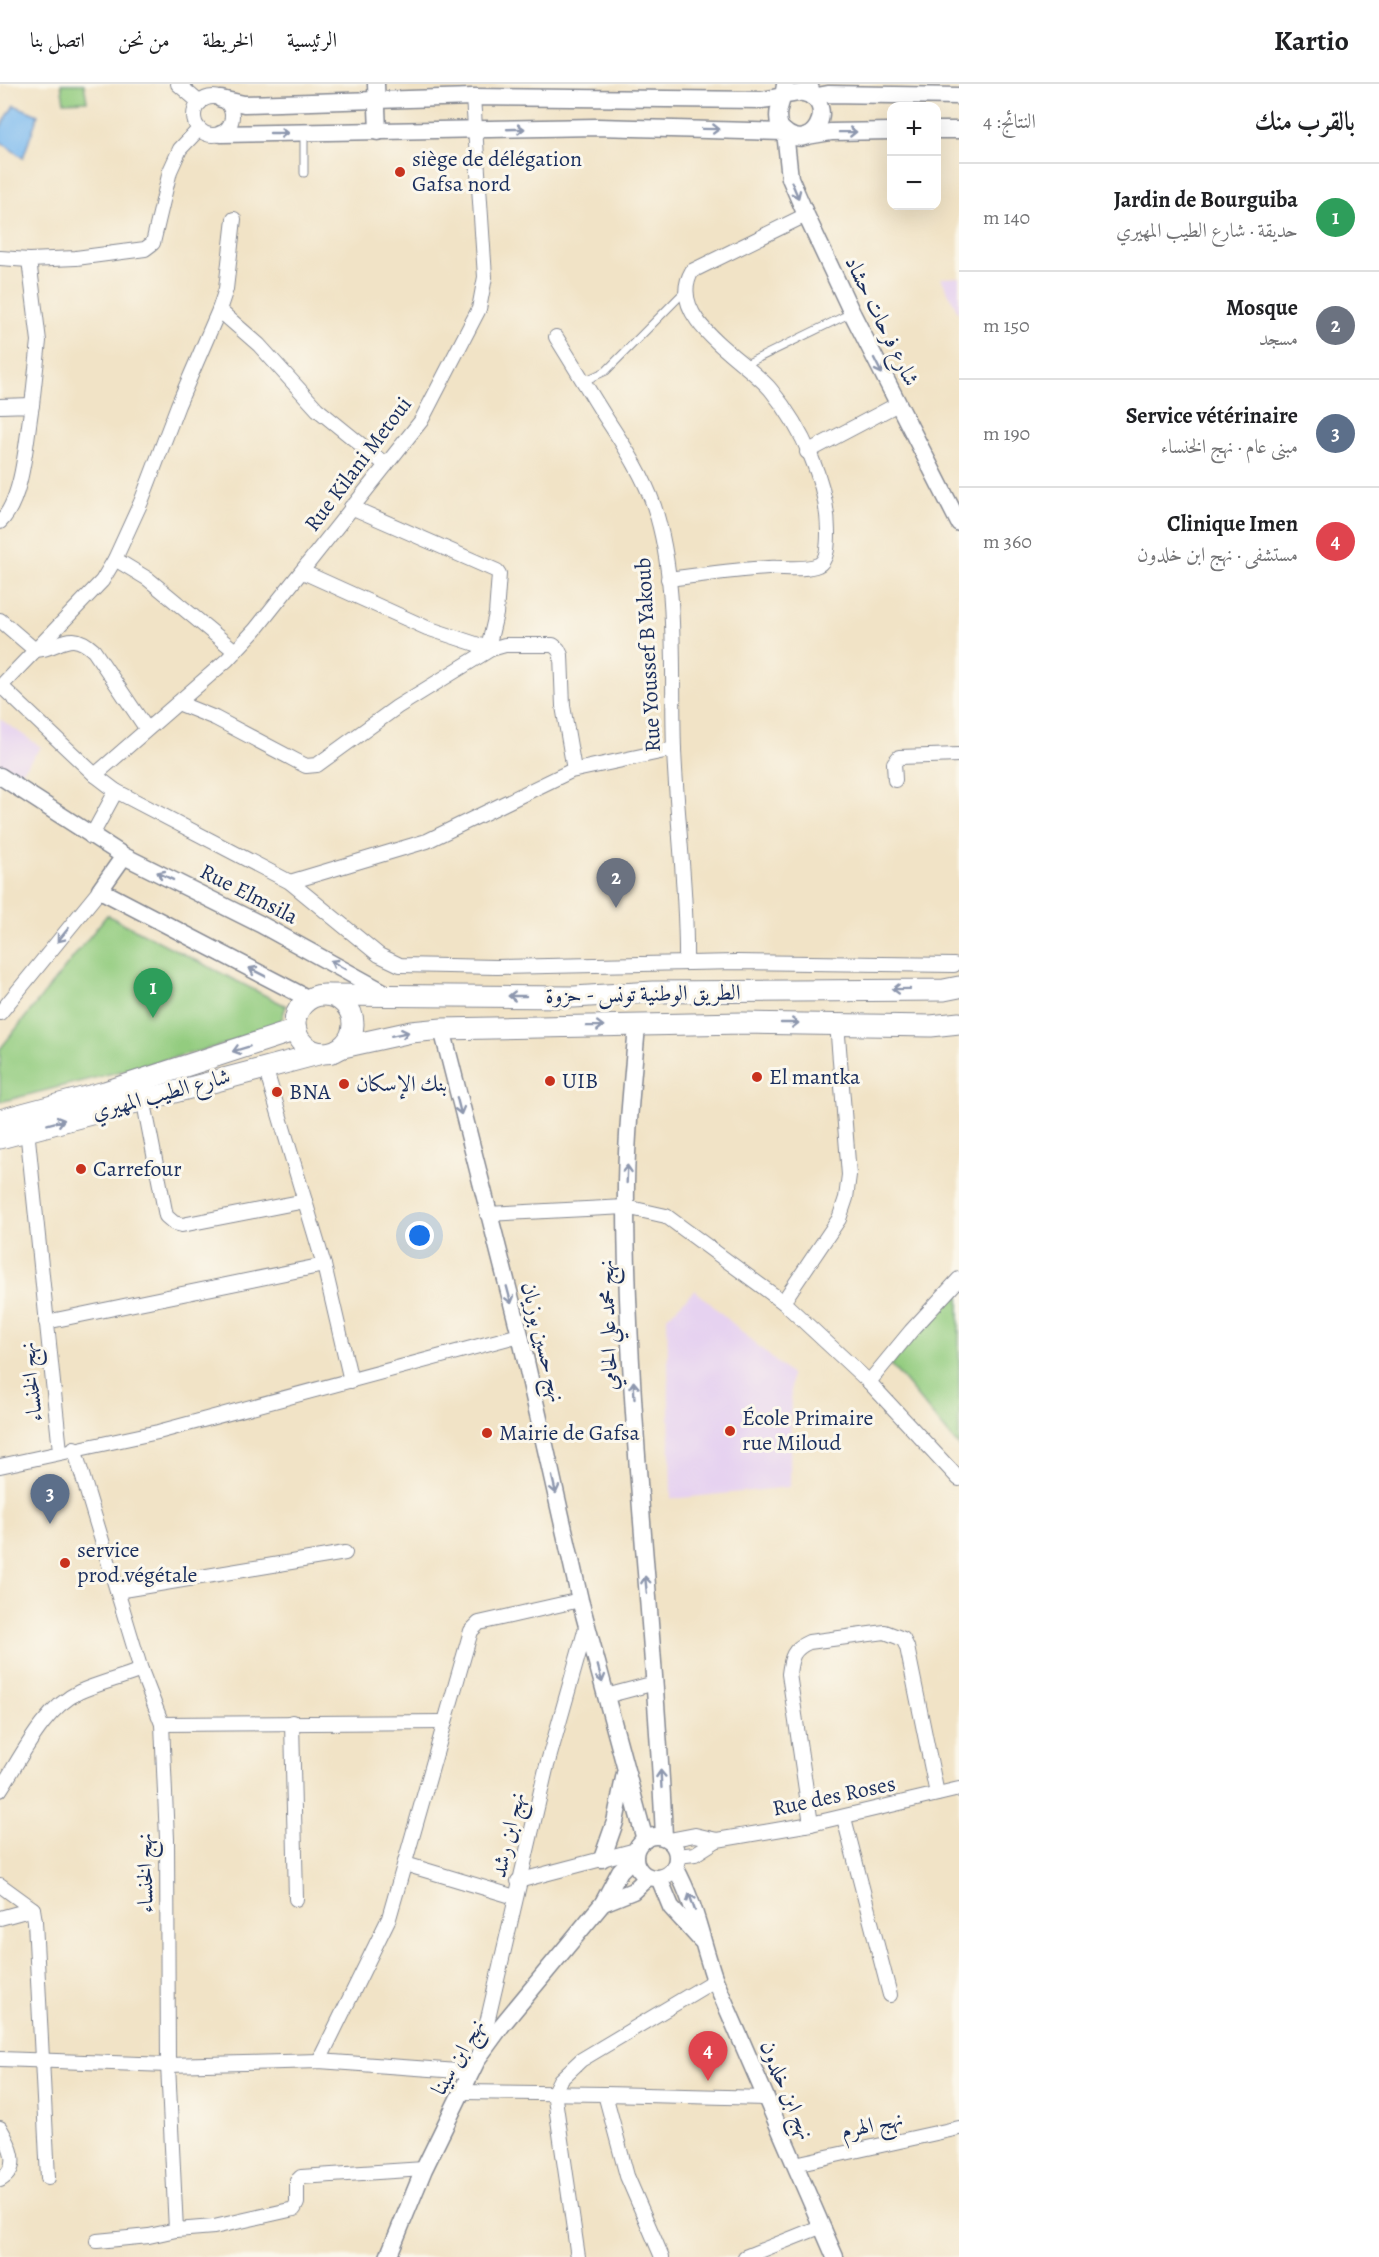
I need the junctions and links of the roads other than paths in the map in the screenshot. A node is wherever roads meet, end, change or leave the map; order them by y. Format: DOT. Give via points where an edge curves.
graph roads {
  1 [pos="178,84"];
  2 [pos="811,90"];
  3 [pos="376,91"];
  4 [pos="784,91"];
  5 [pos="959,96"];
  6 [pos="473,98"];
  7 [pos="221,99"];
  8 [pos="906,101"];
  9 [pos="200,103"];
  10 [pos="199,129"];
  11 [pos="474,130"];
  12 [pos="941,130"];
  13 [pos="959,130"];
  14 [pos="887,131"];
  15 [pos="304,132"];
  16 [pos="378,132"];
  17 [pos="784,132"];
  18 [pos="221,134"];
  19 [pos="806,137"];
  20 [pos="304,173"];
  21 [pos="806,215"];
  22 [pos="234,219"];
  23 [pos="0,258"];
  24 [pos="29,260"];
  25 [pos="687,289"];
  26 [pos="219,310"];
  27 [pos="852,313"];
  28 [pos="556,337"];
  29 [pos="746,364"];
  30 [pos="584,381"];
  31 [pos="898,404"];
  32 [pos="32,405"];
  33 [pos="0,406"];
  34 [pos="807,452"];
  35 [pos="386,465"];
  36 [pos="351,507"];
  37 [pos="0,522"];
  38 [pos="959,523"];
  39 [pos="115,559"];
  40 [pos="303,572"];
  41 [pos="668,579"];
  42 [pos="0,620"];
  43 [pos="490,648"];
  44 [pos="34,650"];
  45 [pos="235,651"];
  46 [pos="0,686"];
  47 [pos="178,703"];
  48 [pos="146,728"];
  49 [pos="674,749"];
  50 [pos="959,755"];
  51 [pos="574,770"];
  52 [pos="95,775"];
  53 [pos="0,776"];
  54 [pos="896,780"];
  55 [pos="117,791"];
  56 [pos="91,837"];
  57 [pos="124,856"];
  58 [pos="290,882"];
  59 [pos="100,890"];
  60 [pos="686,963"];
  61 [pos="954,965"];
  62 [pos="959,987"];
  63 [pos="389,995"];
  64 [pos="318,997"];
  65 [pos="0,1013"];
  66 [pos="837,1023"];
  67 [pos="959,1023"];
  68 [pos="637,1026"];
  69 [pos="442,1029"];
  70 [pos="296,1030"];
  71 [pos="343,1047"];
  72 [pos="322,1053"];
  73 [pos="265,1066"];
  74 [pos="143,1098"];
  75 [pos="0,1120"];
  76 [pos="27,1129"];
  77 [pos="0,1138"];
  78 [pos="305,1202"];
  79 [pos="626,1207"];
  80 [pos="487,1214"];
  81 [pos="324,1264"];
  82 [pos="959,1279"];
  83 [pos="783,1302"];
  84 [pos="46,1322"];
  85 [pos="520,1335"];
  86 [pos="351,1381"];
  87 [pos="869,1382"];
  88 [pos="74,1448"];
  89 [pos="60,1451"];
  90 [pos="0,1466"];
  91 [pos="959,1479"];
  92 [pos="345,1552"];
  93 [pos="117,1591"];
  94 [pos="580,1600"];
  95 [pos="587,1624"];
  96 [pos="141,1670"];
  97 [pos="655,1683"];
  98 [pos="606,1696"];
  99 [pos="292,1722"];
  100 [pos="445,1722"];
  101 [pos="162,1724"];
  102 [pos="625,1769"];
  103 [pos="959,1789"];
  104 [pos="0,1790"];
  105 [pos="938,1794"];
  106 [pos="844,1818"];
  107 [pos="811,1824"];
  108 [pos="666,1839"];
  109 [pos="717,1840"];
  110 [pos="639,1849"];
  111 [pos="602,1859"];
  112 [pos="676,1861"];
  113 [pos="405,1864"];
  114 [pos="654,1878"];
  115 [pos="518,1881"];
  116 [pos="0,1884"];
  117 [pos="515,1897"];
  118 [pos="296,1899"];
  119 [pos="603,1903"];
  120 [pos="33,1909"];
  121 [pos="0,1918"];
  122 [pos="701,1940"];
  123 [pos="715,1980"];
  124 [pos="890,1995"];
  125 [pos="0,2059"];
  126 [pos="42,2060"];
  127 [pos="319,2061"];
  128 [pos="168,2065"];
  129 [pos="475,2065"];
  130 [pos="463,2092"];
  131 [pos="554,2092"];
  132 [pos="605,2094"];
  133 [pos="766,2098"];
  134 [pos="0,2128"];
  135 [pos="959,2128"];
  136 [pos="795,2164"];
  137 [pos="424,2169"];
  138 [pos="48,2178"];
  139 [pos="0,2180"];
  140 [pos="820,2227"];
  141 [pos="176,2230"];
  142 [pos="98,2241"];
  143 [pos="388,2257"];
  144 [pos="578,2257"];
  145 [pos="662,2257"];
  146 [pos="745,2257"];
  147 [pos="835,2257"];
  1 -- 9 [label="street"];
  2 -- 4 [label="street"];
  2 -- 8 [label="street"];
  2 -- 19 [label="street" via="821,115 817,128"];
  3 -- 6 [label="street"];
  3 -- 7 [label="street" via="244,104"];
  3 -- 16 [label="street"];
  4 -- 6 [label="street"];
  4 -- 17 [label="street" via="777,119"];
  5 -- 8 [label="street"];
  6 -- 11 [label="street, Rue Kilani Metoui"];
  7 -- 9 [label="street" via="210,98"];
  7 -- 18 [label="street" via="230,107 232,120"];
  9 -- 10 [label="street" via="195,113"];
  10 -- 18 [label="street" via="209,135"];
  10 -- 24 [label="street" via="180,149 170,171 153,243 145,249"];
  11 -- 16 [label="street"];
  11 -- 17 [label="street, one-way" via="597,127"];
  11 -- 35 [label="street, Rue Kilani Metoui" via="485,277 479,309 422,421"];
  12 -- 13 [label="street"];
  19 -- 14 [label="street, one-way" via="831,132"];
  15 -- 16 [label="street"];
  18 -- 15 [label="street, one-way"];
  15 -- 20 [label="lane"];
  17 -- 19 [label="street"];
  17 -- 21 [label="street, شارع فرحات حشاد, one-way" via="790,178"];
  21 -- 25 [label="street" via="692,271"];
  21 -- 27 [label="street, شارع فرحات حشاد"];
  22 -- 26 [label="street" via="226,289"];
  23 -- 24 [label="street"];
  24 -- 32 [label="street" via="39,341"];
  25 -- 29 [label="street" via="695,316 709,337"];
  25 -- 30 [label="lane" via="606,371"];
  26 -- 35 [label="street" via="260,345 317,409"];
  26 -- 39 [label="street"];
  27 -- 29 [label="lane"];
  27 -- 31 [label="street, شارع فرحات حشاد, one-way"];
  28 -- 30 [label="street, Rue Youssef B Yakoub"];
  29 -- 34 [label="street" via="771,390"];
  30 -- 41 [label="street, Rue Youssef B Yakoub" via="643,478 654,506"];
  31 -- 34 [label="street"];
  31 -- 38 [label="street, شارع فرحات حشاد"];
  32 -- 33 [label="street"];
  32 -- 37 [label="street" via="17,489"];
  34 -- 41 [label="street" via="824,491 828,518 828,541 819,565"];
  35 -- 36 [label="street, Rue Kilani Metoui"];
  36 -- 40 [label="street, Rue Kilani Metoui"];
  36 -- 43 [label="street" via="497,571"];
  39 -- 44 [label="street" via="102,581"];
  39 -- 45 [label="street" via="148,579"];
  40 -- 43 [label="street" via="427,628"];
  40 -- 45 [label="street, Rue Kilani Metoui"];
  41 -- 49 [label="street, Rue Youssef B Yakoub"];
  42 -- 44 [label="street"];
  43 -- 47 [label="street" via="397,707 317,765 306,766"];
  43 -- 51 [label="street" via="558,648"];
  44 -- 46 [label="street"];
  44 -- 48 [label="street" via="69,639 84,643 94,651"];
  45 -- 47 [label="street, Rue Kilani Metoui"];
  46 -- 52 [label="street"];
  47 -- 48 [label="street, Rue Kilani Metoui"];
  48 -- 52 [label="street, Rue Kilani Metoui"];
  49 -- 51 [label="street"];
  49 -- 60 [label="street, Rue Youssef B Yakoub" via="687,911"];
  50 -- 54 [label="street" via="899,757 894,763"];
  51 -- 58 [label="street" via="427,841"];
  52 -- 55 [label="street"];
  53 -- 56 [label="street, Rue Elmsila"];
  55 -- 56 [label="street"];
  55 -- 58 [label="street"];
  56 -- 57 [label="street, Rue Elmsila"];
  57 -- 59 [label="street"];
  63 -- 57 [label="street, Rue Elmsila, one-way" via="280,934"];
  58 -- 60 [label="street" via="379,955 400,965"];
  64 -- 59 [label="street, one-way"];
  59 -- 65 [label="street, one-way"];
  60 -- 61 [label="street"];
  62 -- 63 [label="main road, الطريق الوطنية تونس - حزوة, one-way" via="574,997"];
  63 -- 64 [label="main road, الطريق الوطنية تونس - حزوة"];
  64 -- 70 [label="main road" via="297,1016"];
  64 -- 71 [label="main road" via="343,1001 352,1015 352,1032"];
  66 -- 67 [label="main road, الطريق الوطنية تونس - حزوة"];
  68 -- 66 [label="main road, الطريق الوطنية تونس - حزوة, one-way"];
  66 -- 83 [label="street" via="849,1175 846,1198 839,1219"];
  69 -- 68 [label="main road, الطريق الوطنية تونس - حزوة, one-way"];
  79 -- 68 [label="street, نهج محمد علي الحامي, one-way"];
  71 -- 69 [label="main road, الطريق الوطنية تونس - حزوة, one-way"];
  69 -- 80 [label="street, نهج حسين بوزيان, one-way"];
  70 -- 72 [label="main road" via="305,1046"];
  70 -- 75 [label="main road, شارع الطيب المهيري, one-way" via="105,1092"];
  71 -- 72 [label="main road"];
  72 -- 73 [label="main road, شارع الطيب المهيري"];
  73 -- 74 [label="main road, شارع الطيب المهيري"];
  73 -- 78 [label="street"];
  76 -- 74 [label="main road, شارع الطيب المهيري, one-way"];
  74 -- 78 [label="street" via="166,1216 174,1223 182,1225"];
  76 -- 77 [label="main road, شارع الطيب المهيري"];
  76 -- 84 [label="street, نهج الخنساء"];
  78 -- 81 [label="street"];
  79 -- 80 [label="street"];
  79 -- 83 [label="street" via="650,1210 674,1220"];
  97 -- 79 [label="street, نهج محمد علي الحامي, one-way" via="642,1548"];
  80 -- 85 [label="street, نهج حسين بوزيان, one-way"];
  81 -- 84 [label="street"];
  81 -- 86 [label="street"];
  82 -- 87 [label="street"];
  83 -- 87 [label="street"];
  84 -- 89 [label="street, نهج الخنساء"];
  85 -- 86 [label="street"];
  85 -- 94 [label="street, نهج حسين بوزيان, one-way"];
  86 -- 88 [label="street" via="158,1432"];
  87 -- 91 [label="street"];
  88 -- 89 [label="street"];
  88 -- 93 [label="street, نهج الخنساء"];
  89 -- 90 [label="street"];
  92 -- 93 [label="street"];
  93 -- 96 [label="street, نهج الخنساء"];
  94 -- 95 [label="street, نهج حسين بوزيان"];
  94 -- 100 [label="street" via="474,1627"];
  95 -- 98 [label="street, نهج حسين بوزيان, one-way"];
  95 -- 115 [label="street, نهج ابن رشد"];
  96 -- 101 [label="street, نهج الخنساء"];
  96 -- 104 [label="street" via="78,1693 63,1704 34,1736"];
  97 -- 98 [label="street"];
  108 -- 97 [label="street, نهج محمد علي الحامي, one-way"];
  98 -- 102 [label="street, نهج حسين بوزيان"];
  99 -- 100 [label="street"];
  99 -- 101 [label="street"];
  99 -- 118 [label="street"];
  100 -- 113 [label="street"];
  101 -- 128 [label="street, نهج الخنساء"];
  102 -- 110 [label="street, نهج حسين بوزيان"];
  102 -- 111 [label="street" via="615,1822"];
  103 -- 105 [label="street, Rue des Roses"];
  105 -- 106 [label="street, Rue des Roses"];
  105 -- 107 [label="street" via="903,1639 885,1632 808,1642 790,1658 789,1674"];
  106 -- 107 [label="street, Rue des Roses"];
  106 -- 124 [label="street"];
  107 -- 109 [label="street, Rue des Roses"];
  108 -- 109 [label="street, Rue des Roses" via="689,1835"];
  108 -- 110 [label="street" via="651,1837"];
  108 -- 112 [label="street"];
  109 -- 112 [label="street, Rue des Roses"];
  110 -- 111 [label="street"];
  110 -- 114 [label="street" via="641,1872"];
  110 -- 119 [label="street, نهج ابن سينا" via="620,1871"];
  111 -- 115 [label="street"];
  112 -- 114 [label="street" via="671,1873"];
  122 -- 112 [label="street, نهج ابن خلدون, one-way" via="693,1903"];
  113 -- 117 [label="street"];
  113 -- 127 [label="street" via="382,1936"];
  114 -- 119 [label="street, نهج ابن سينا"];
  114 -- 122 [label="street, نهج ابن خلدون" via="671,1907"];
  115 -- 117 [label="street, نهج ابن رشد"];
  116 -- 120 [label="street"];
  117 -- 129 [label="street, نهج ابن رشد"];
  119 -- 129 [label="street, نهج ابن سينا" via="502,2025"];
  120 -- 121 [label="street"];
  120 -- 126 [label="street"];
  122 -- 123 [label="street, نهج ابن خلدون"];
  123 -- 131 [label="street" via="581,2060 560,2080"];
  123 -- 133 [label="street, نهج ابن خلدون"];
  125 -- 126 [label="street"];
  126 -- 128 [label="street"];
  126 -- 138 [label="street"];
  127 -- 128 [label="street"];
  127 -- 129 [label="street"];
  128 -- 141 [label="street, نهج الخنساء"];
  129 -- 130 [label="street, نهج ابن سينا"];
  130 -- 131 [label="street"];
  130 -- 137 [label="street, نهج ابن سينا"];
  131 -- 132 [label="street"];
  131 -- 144 [label="street"];
  132 -- 133 [label="street"];
  132 -- 145 [label="street" via="627,2176"];
  133 -- 136 [label="street, نهج ابن خلدون"];
  134 -- 139 [label="street" via="13,2160 10,2172"];
  135 -- 136 [label="street, نهج الهرم"];
  136 -- 140 [label="street, نهج ابن خلدون"];
  137 -- 141 [label="street" via="301,2177 297,2181 294,2209 214,2227"];
  137 -- 143 [label="street, نهج ابن سينا"];
  140 -- 146 [label="street"];
  140 -- 147 [label="street, نهج ابن خلدون"];
  141 -- 142 [label="street"];
}
